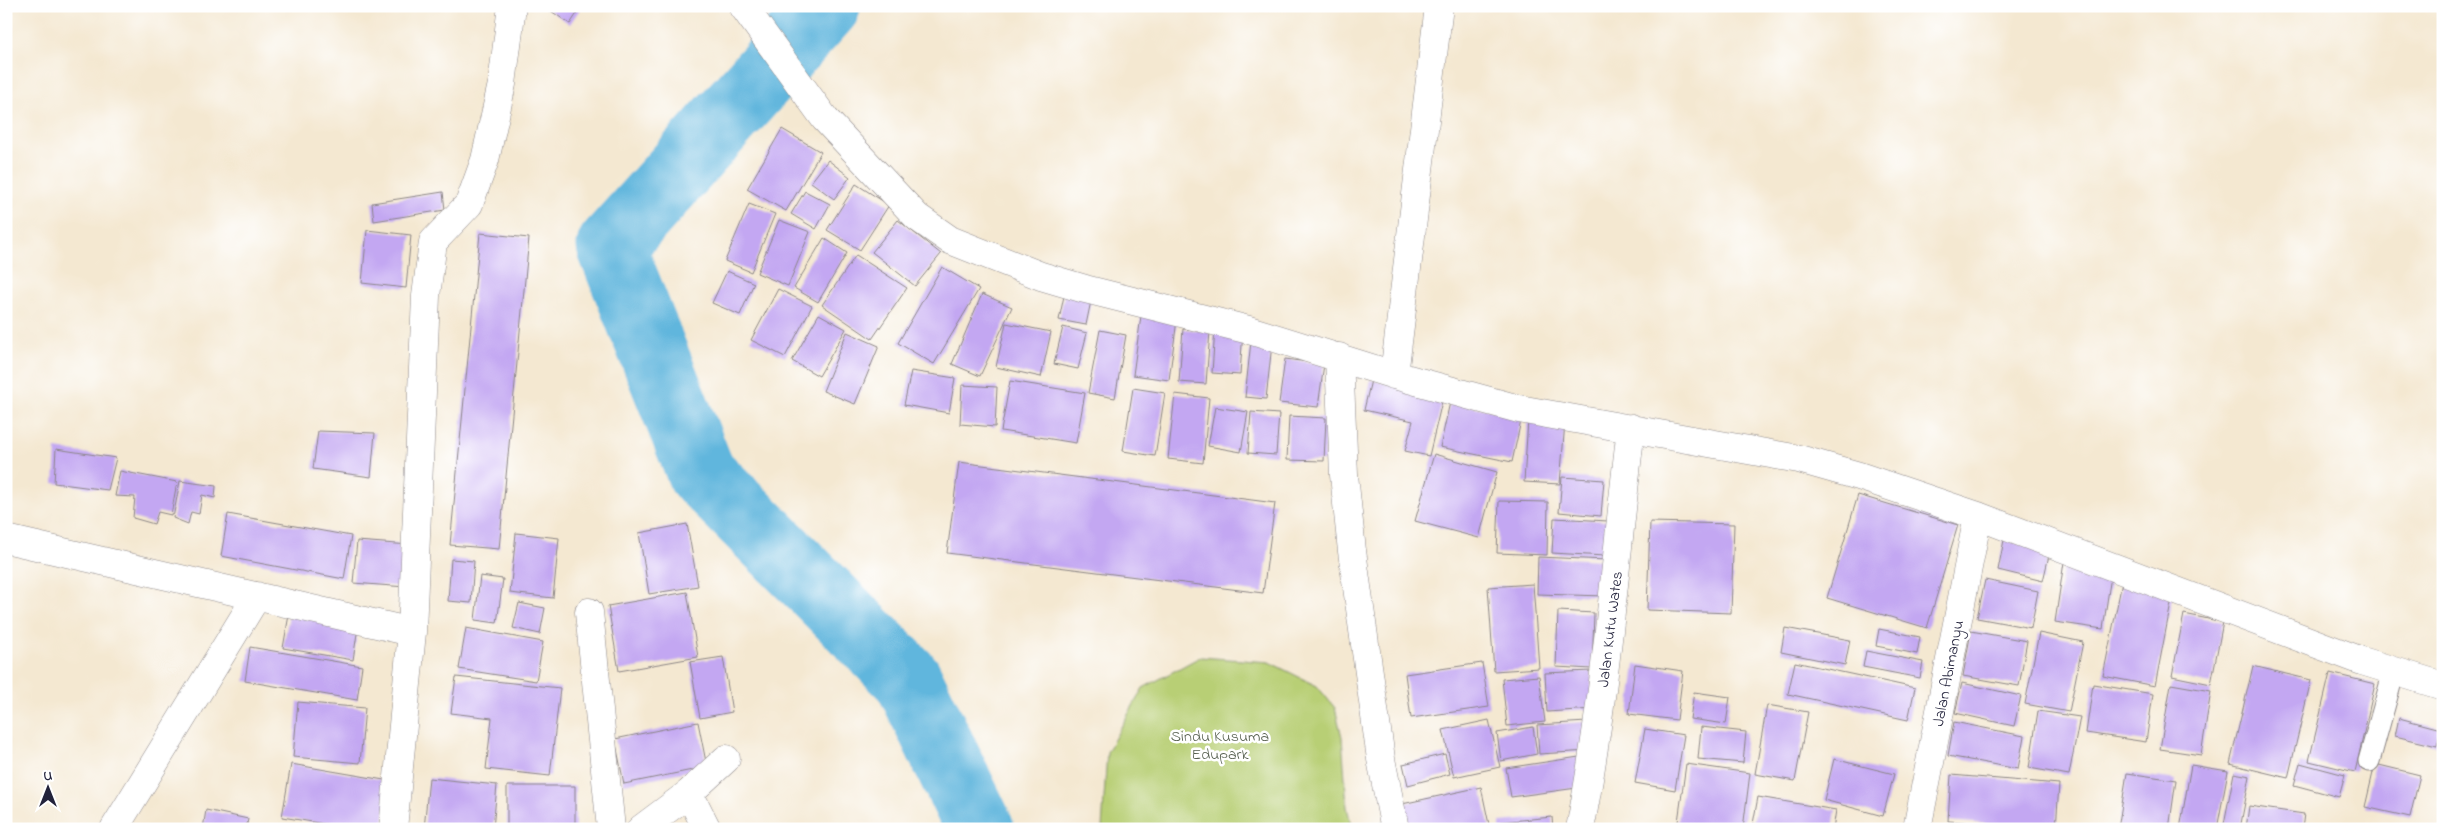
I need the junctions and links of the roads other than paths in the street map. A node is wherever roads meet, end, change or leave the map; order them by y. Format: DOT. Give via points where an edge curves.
graph roads {
  1 [pos="512,6"];
  2 [pos="743,6"];
  3 [pos="1439,6"];
  4 [pos="1339,357"];
  5 [pos="1394,375"];
  6 [pos="1631,428"];
  7 [pos="1978,516"];
  8 [pos="6,539"];
  9 [pos="257,596"];
  10 [pos="589,612"];
  11 [pos="412,632"];
  12 [pos="2394,671"];
  13 [pos="2443,686"];
  14 [pos="726,759"];
  15 [pos="2369,761"];
  16 [pos="689,793"];
  17 [pos="114,829"];
  18 [pos="393,829"];
  19 [pos="611,829"];
  20 [pos="641,829"];
  21 [pos="707,829"];
  22 [pos="1395,829"];
  23 [pos="1580,829"];
  24 [pos="1916,829"];
  1 -- 11 [label="street" via="502,84 485,160 469,204 432,242 426,296"];
  2 -- 4 [label="street" via="825,119 917,217 950,240 1086,290 1249,330"];
  3 -- 5 [label="street"];
  4 -- 5 [label="street"];
  4 -- 22 [label="street" via="1344,475 1352,551 1380,750"];
  5 -- 6 [label="street" via="1519,408"];
  6 -- 7 [label="street" via="1799,459"];
  6 -- 23 [label="street, Jalan Kutu Wates" via="1594,759"];
  7 -- 12 [label="street"];
  7 -- 24 [label="street, Jalan Abimanyu"];
  8 -- 9 [label="street"];
  9 -- 11 [label="street"];
  9 -- 17 [label="street"];
  10 -- 19 [label="street"];
  11 -- 18 [label="street"];
  12 -- 13 [label="street"];
  12 -- 15 [label="lane"];
  14 -- 16 [label="street"];
  16 -- 20 [label="street"];
  16 -- 21 [label="street"];
}
